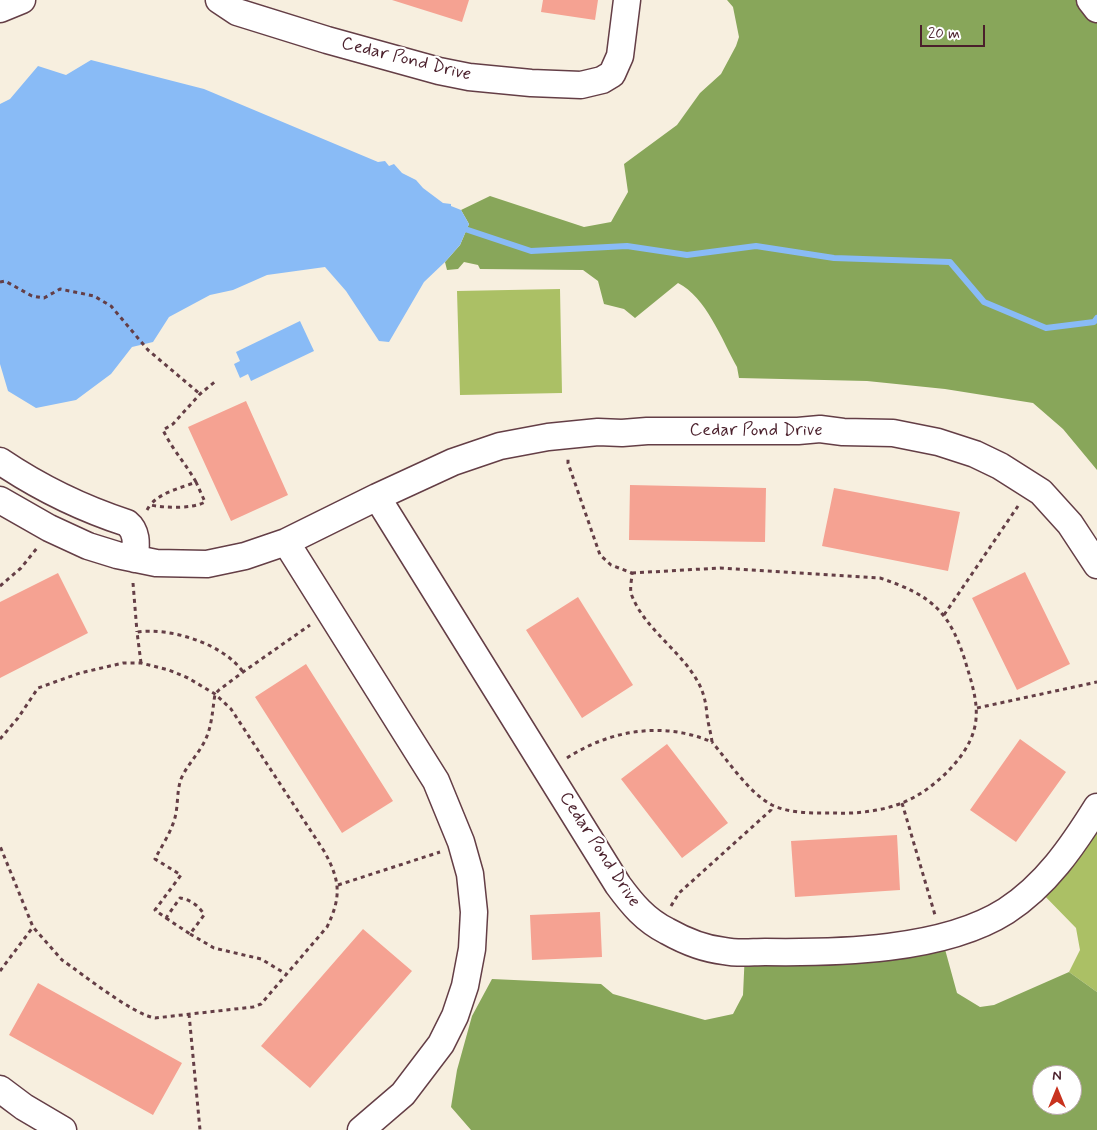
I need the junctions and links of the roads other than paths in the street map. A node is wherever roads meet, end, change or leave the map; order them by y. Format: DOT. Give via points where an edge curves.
graph roads {
  1 [pos="22,0"];
  2 [pos="219,0"];
  3 [pos="627,0"];
  4 [pos="1090,0"];
  5 [pos="0,8"];
  6 [pos="1097,9"];
  7 [pos="0,461"];
  8 [pos="377,497"];
  9 [pos="0,500"];
  10 [pos="286,542"];
  11 [pos="136,559"];
  12 [pos="1097,565"];
  13 [pos="1097,807"];
  14 [pos="0,1090"];
  15 [pos="63,1130"];
  16 [pos="361,1130"];
  1 -- 5 [label="street"];
  2 -- 3 [label="street, Cedar Pond Drive" via="237,12 438,71 469,77 581,85 612,74 620,56"];
  4 -- 6 [label="street"];
  7 -- 11 [label="street" via="65,500 133,528"];
  8 -- 10 [label="street, Cedar Pond Drive"];
  8 -- 12 [label="street, Cedar Pond Drive" via="453,462 500,446 567,435 647,430 820,429 892,433 938,442 975,454 1041,492 1070,524"];
  8 -- 13 [label="street, Cedar Pond Drive" via="618,885 635,907 668,932 723,952 837,952 911,945 944,936 983,923 1028,896 1068,852"];
  9 -- 11 [label="street, Cedar Pond Drive" via="88,546"];
  10 -- 11 [label="street, Cedar Pond Drive" via="207,564 156,563"];
  10 -- 16 [label="street" via="436,781 463,847 470,874 474,912 472,949 455,1016 441,1044 403,1094"];
  14 -- 15 [label="street"];
}
